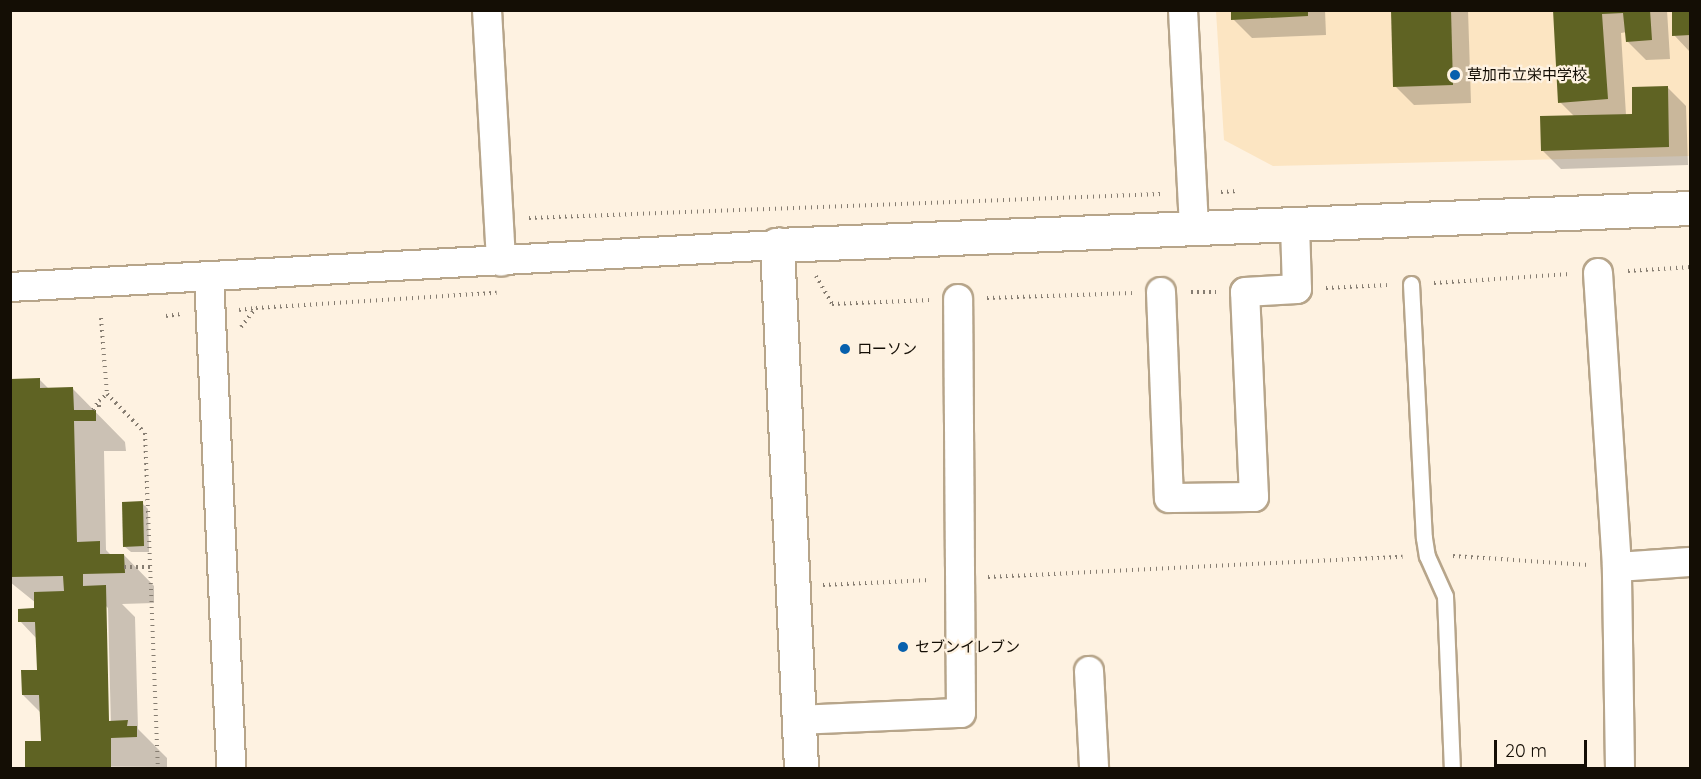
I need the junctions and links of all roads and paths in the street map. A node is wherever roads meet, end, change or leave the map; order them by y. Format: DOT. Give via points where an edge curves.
graph roads {
  1 [pos="487,10"];
  2 [pos="1183,10"];
  3 [pos="1238,191"];
  4 [pos="1192,193"];
  5 [pos="1690,208"];
  6 [pos="522,219"];
  7 [pos="1295,224"];
  8 [pos="1194,228"];
  9 [pos="777,245"];
  10 [pos="501,262"];
  11 [pos="1598,273"];
  12 [pos="209,276"];
  13 [pos="1412,284"];
  14 [pos="10,287"];
  15 [pos="1161,292"];
  16 [pos="506,293"];
  17 [pos="958,299"];
  18 [pos="101,318"];
  19 [pos="239,329"];
  20 [pos="107,394"];
  21 [pos="99,401"];
  22 [pos="99,407"];
  23 [pos="93,410"];
  24 [pos="1427,556"];
  25 [pos="1690,562"];
  26 [pos="124,567"];
  27 [pos="150,567"];
  28 [pos="1617,567"];
  29 [pos="960,579"];
  30 [pos="793,587"];
  31 [pos="1089,671"];
  32 [pos="799,720"];
  33 [pos="158,768"];
  34 [pos="231,768"];
  35 [pos="801,768"];
  36 [pos="1094,768"];
  37 [pos="1452,768"];
  38 [pos="1620,768"];
  1 -- 10 [label="street"];
  2 -- 4 [label="street"];
  3 -- 4 [label="path"];
  4 -- 6 [label="path"];
  4 -- 8 [label="street"];
  5 -- 7 [label="street"];
  7 -- 8 [label="street"];
  7 -- 15 [label="street" via="1297,290 1245,292 1254,497 1169,498"];
  8 -- 9 [label="street"];
  9 -- 10 [label="street"];
  9 -- 30 [label="street"];
  10 -- 12 [label="street"];
  11 -- 28 [label="street"];
  12 -- 14 [label="street"];
  12 -- 34 [label="street"];
  13 -- 24 [label="lane"];
  16 -- 19 [label="path" via="256,308"];
  17 -- 29 [label="street"];
  18 -- 20 [label="path"];
  20 -- 21 [label="path"];
  20 -- 27 [label="path" via="145,433"];
  21 -- 22 [label="path"];
  21 -- 23 [label="path"];
  24 -- 28 [label="path"];
  24 -- 29 [label="path"];
  24 -- 37 [label="lane" via="1445,596"];
  25 -- 28 [label="street"];
  26 -- 27 [label="path"];
  27 -- 33 [label="path"];
  28 -- 38 [label="street"];
  29 -- 30 [label="path"];
  29 -- 32 [label="street" via="962,713"];
  30 -- 32 [label="street"];
  31 -- 36 [label="street"];
  32 -- 35 [label="street"];
}
